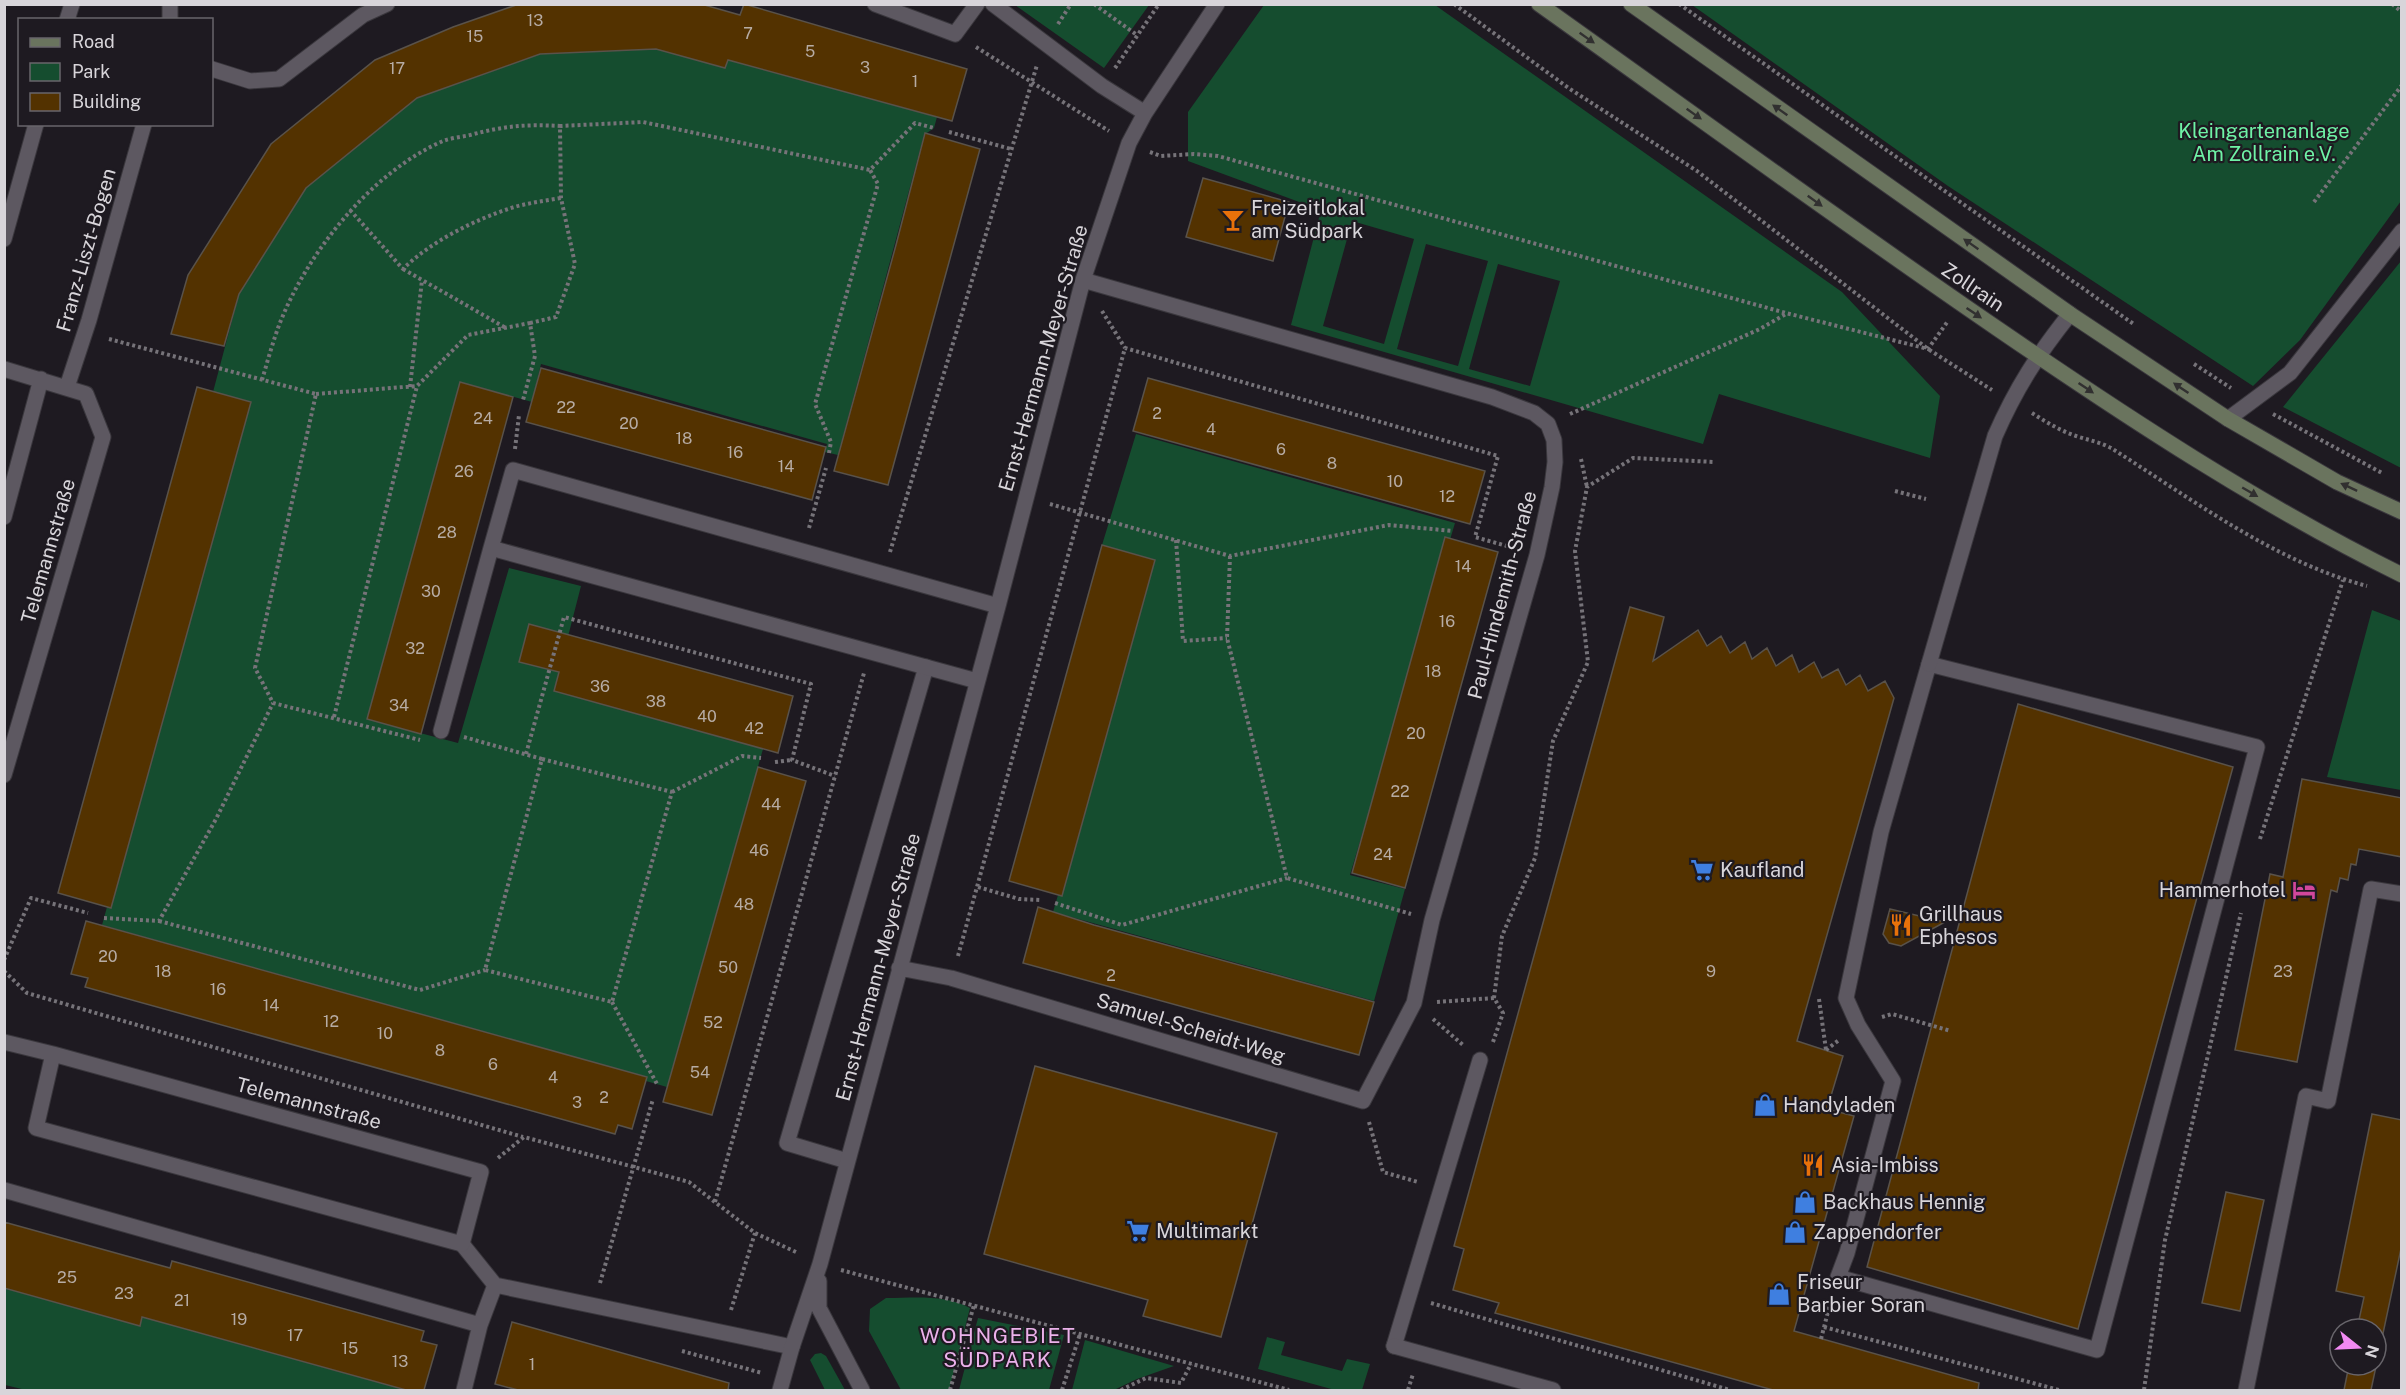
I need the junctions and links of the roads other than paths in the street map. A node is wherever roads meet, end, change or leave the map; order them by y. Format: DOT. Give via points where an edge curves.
graph roads {
  1 [pos="387,4"];
  2 [pos="875,4"];
  3 [pos="977,4"];
  4 [pos="993,4"];
  5 [pos="1217,4"];
  6 [pos="1539,4"];
  7 [pos="1631,4"];
  8 [pos="213,69"];
  9 [pos="1145,113"];
  10 [pos="35,126"];
  11 [pos="143,126"];
  12 [pos="2402,231"];
  13 [pos="4,239"];
  14 [pos="1083,280"];
  15 [pos="2070,314"];
  16 [pos="2037,356"];
  17 [pos="4,369"];
  18 [pos="41,379"];
  19 [pos="67,387"];
  20 [pos="2228,419"];
  21 [pos="2402,512"];
  22 [pos="4,517"];
  23 [pos="491,548"];
  24 [pos="2402,575"];
  25 [pos="998,606"];
  26 [pos="1929,664"];
  27 [pos="926,667"];
  28 [pos="977,681"];
  29 [pos="441,731"];
  30 [pos="4,775"];
  31 [pos="2402,894"];
  32 [pos="899,968"];
  33 [pos="4,1042"];
  34 [pos="53,1054"];
  35 [pos="1480,1060"];
  36 [pos="1363,1101"];
  37 [pos="847,1161"];
  38 [pos="4,1190"];
  39 [pos="462,1244"];
  40 [pos="820,1264"];
  41 [pos="495,1285"];
  42 [pos="480,1325"];
  43 [pos="792,1347"];
  44 [pos="464,1390"];
  45 [pos="780,1390"];
  46 [pos="862,1390"];
  47 [pos="1553,1390"];
  48 [pos="2246,1390"];
  1 -- 8 [label="street" via="363,15 279,79 250,81"];
  2 -- 3 [label="street" via="955,34"];
  4 -- 9 [label="street" via="1102,86"];
  5 -- 9 [label="street, Ernst-Hermann-Meyer-Straße"];
  6 -- 16 [label="main road, Zollrain, one-way"];
  15 -- 7 [label="main road, Zollrain, one-way"];
  9 -- 14 [label="street, Ernst-Hermann-Meyer-Straße" via="1129,143"];
  10 -- 13 [label="street"];
  11 -- 19 [label="street, Franz-Liszt-Bogen"];
  12 -- 20 [label="street" via="2290,373"];
  14 -- 25 [label="street, Ernst-Hermann-Meyer-Straße"];
  14 -- 36 [label="street, Paul-Hindemith-Straße" via="1492,397 1534,412 1548,424 1554,440 1555,462 1538,555 1432,920 1414,1003"];
  15 -- 16 [label="street"];
  20 -- 15 [label="main road, Zollrain, one-way"];
  16 -- 24 [label="main road, Zollrain, one-way" via="2187,455 2341,545"];
  16 -- 26 [label="street" via="2010,400 1995,436"];
  17 -- 18 [label="street, Telemannstraße"];
  18 -- 19 [label="street, Telemannstraße"];
  18 -- 22 [label="street"];
  19 -- 30 [label="street, Telemannstraße" via="86,394 103,437"];
  21 -- 20 [label="main road, Zollrain, one-way" via="2337,482"];
  23 -- 25 [label="street" via="513,470"];
  23 -- 27 [label="street"];
  23 -- 29 [label="street"];
  25 -- 28 [label="street, Ernst-Hermann-Meyer-Straße"];
  26 -- 26 [label="street" via="1881,832 1846,998 1893,1081 1838,1277 2097,1350 2257,747"];
  27 -- 28 [label="street"];
  27 -- 37 [label="street" via="787,1143"];
  28 -- 32 [label="street, Ernst-Hermann-Meyer-Straße"];
  31 -- 48 [label="street" via="2372,889 2328,1101 2306,1096"];
  32 -- 36 [label="street, Samuel-Scheidt-Weg" via="951,978"];
  32 -- 37 [label="street, Ernst-Hermann-Meyer-Straße"];
  33 -- 34 [label="street, Telemannstraße"];
  34 -- 39 [label="street" via="36,1128"];
  34 -- 39 [label="street, Telemannstraße" via="481,1172"];
  35 -- 47 [label="street" via="1394,1346"];
  37 -- 40 [label="street, Ernst-Hermann-Meyer-Straße"];
  38 -- 42 [label="street"];
  39 -- 41 [label="street"];
  40 -- 43 [label="street, Ernst-Hermann-Meyer-Straße"];
  40 -- 46 [label="street, Ernst-Hermann-Meyer-Straße" via="819,1308"];
  41 -- 42 [label="street"];
  41 -- 43 [label="street"];
  42 -- 44 [label="street"];
  43 -- 45 [label="street, Ernst-Hermann-Meyer-Straße"];
}
